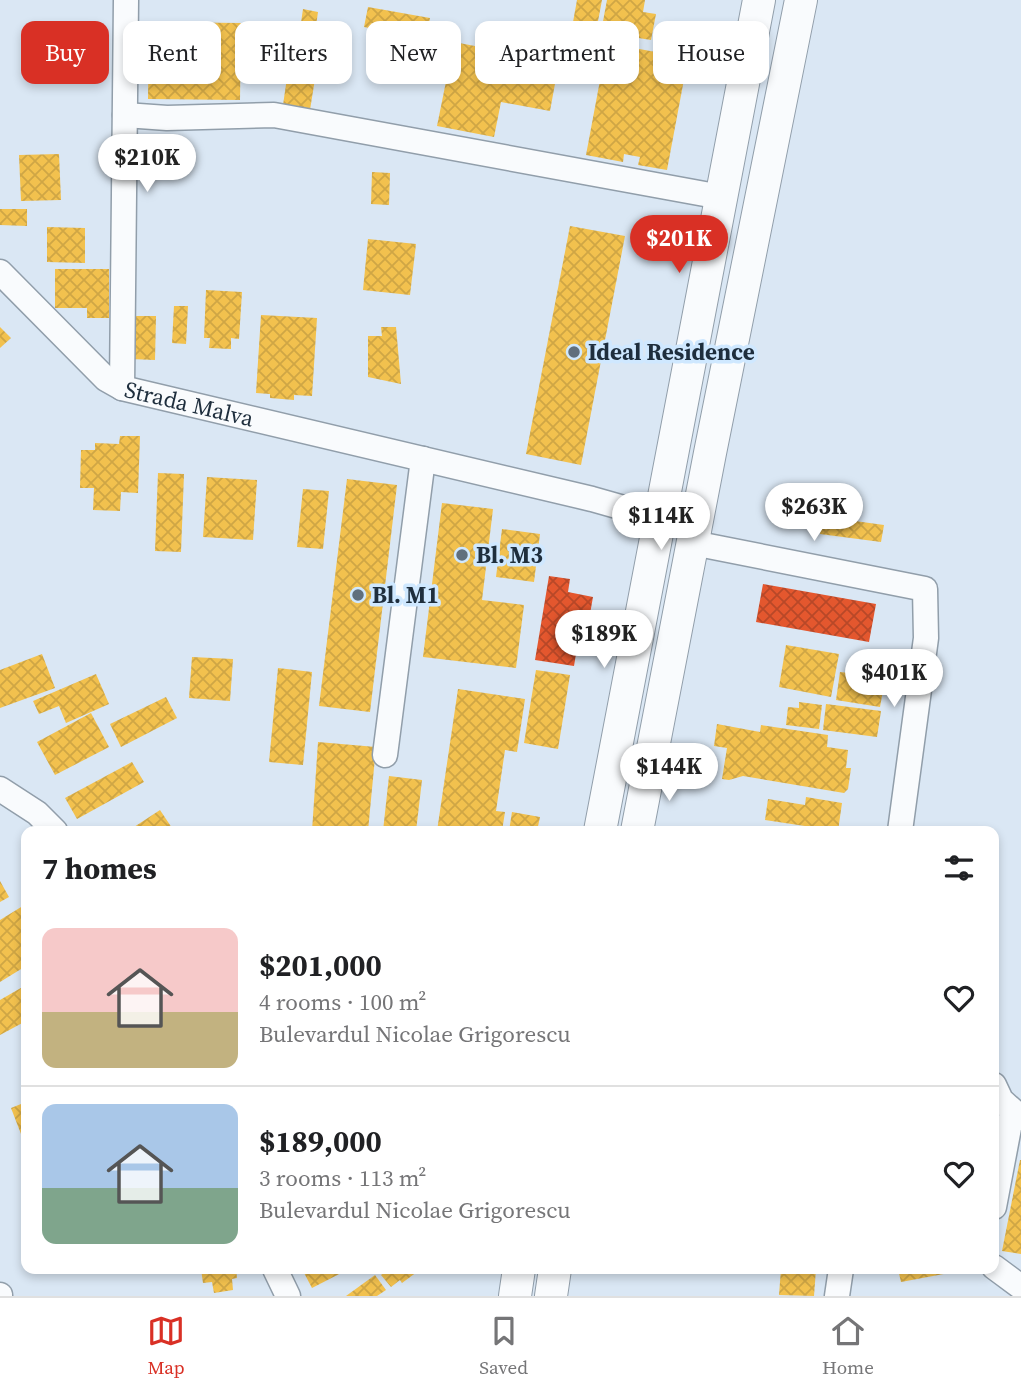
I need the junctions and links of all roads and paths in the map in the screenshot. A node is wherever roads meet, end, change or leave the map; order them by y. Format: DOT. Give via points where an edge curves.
graph roads {
  1 [pos="126,0"];
  2 [pos="759,0"];
  3 [pos="802,0"];
  4 [pos="125,115"];
  5 [pos="721,197"];
  6 [pos="0,272"];
  7 [pos="122,388"];
  8 [pos="423,459"];
  9 [pos="659,518"];
  10 [pos="694,543"];
  11 [pos="385,755"];
  12 [pos="0,789"];
  13 [pos="50,826"];
  14 [pos="601,826"];
  15 [pos="638,826"];
  16 [pos="901,826"];
  17 [pos="999,1096"];
  18 [pos="1016,1115"];
  19 [pos="999,1186"];
  20 [pos="999,1271"];
  21 [pos="277,1274"];
  22 [pos="518,1274"];
  23 [pos="554,1274"];
  24 [pos="840,1274"];
  25 [pos="1021,1287"];
  26 [pos="288,1296"];
  27 [pos="515,1296"];
  28 [pos="551,1296"];
  29 [pos="837,1296"];
  1 -- 4 [label="street"];
  2 -- 5 [label="main road"];
  3 -- 10 [label="main road"];
  4 -- 5 [label="street" via="274,115"];
  4 -- 7 [label="street"];
  5 -- 9 [label="main road"];
  6 -- 7 [label="street, Strada Malva" via="106,379"];
  7 -- 8 [label="street, Strada Malva"];
  8 -- 9 [label="street, Strada Malva"];
  8 -- 11 [label="street"];
  9 -- 10 [label="main road"];
  9 -- 14 [label="main road"];
  10 -- 15 [label="main road"];
  10 -- 16 [label="street" via="925,589 926,638"];
  12 -- 13 [label="street"];
  17 -- 18 [label="street"];
  18 -- 19 [label="street"];
  20 -- 25 [label="street"];
  21 -- 26 [label="street"];
  22 -- 27 [label="main road"];
  23 -- 28 [label="main road"];
  24 -- 29 [label="street"];
}
